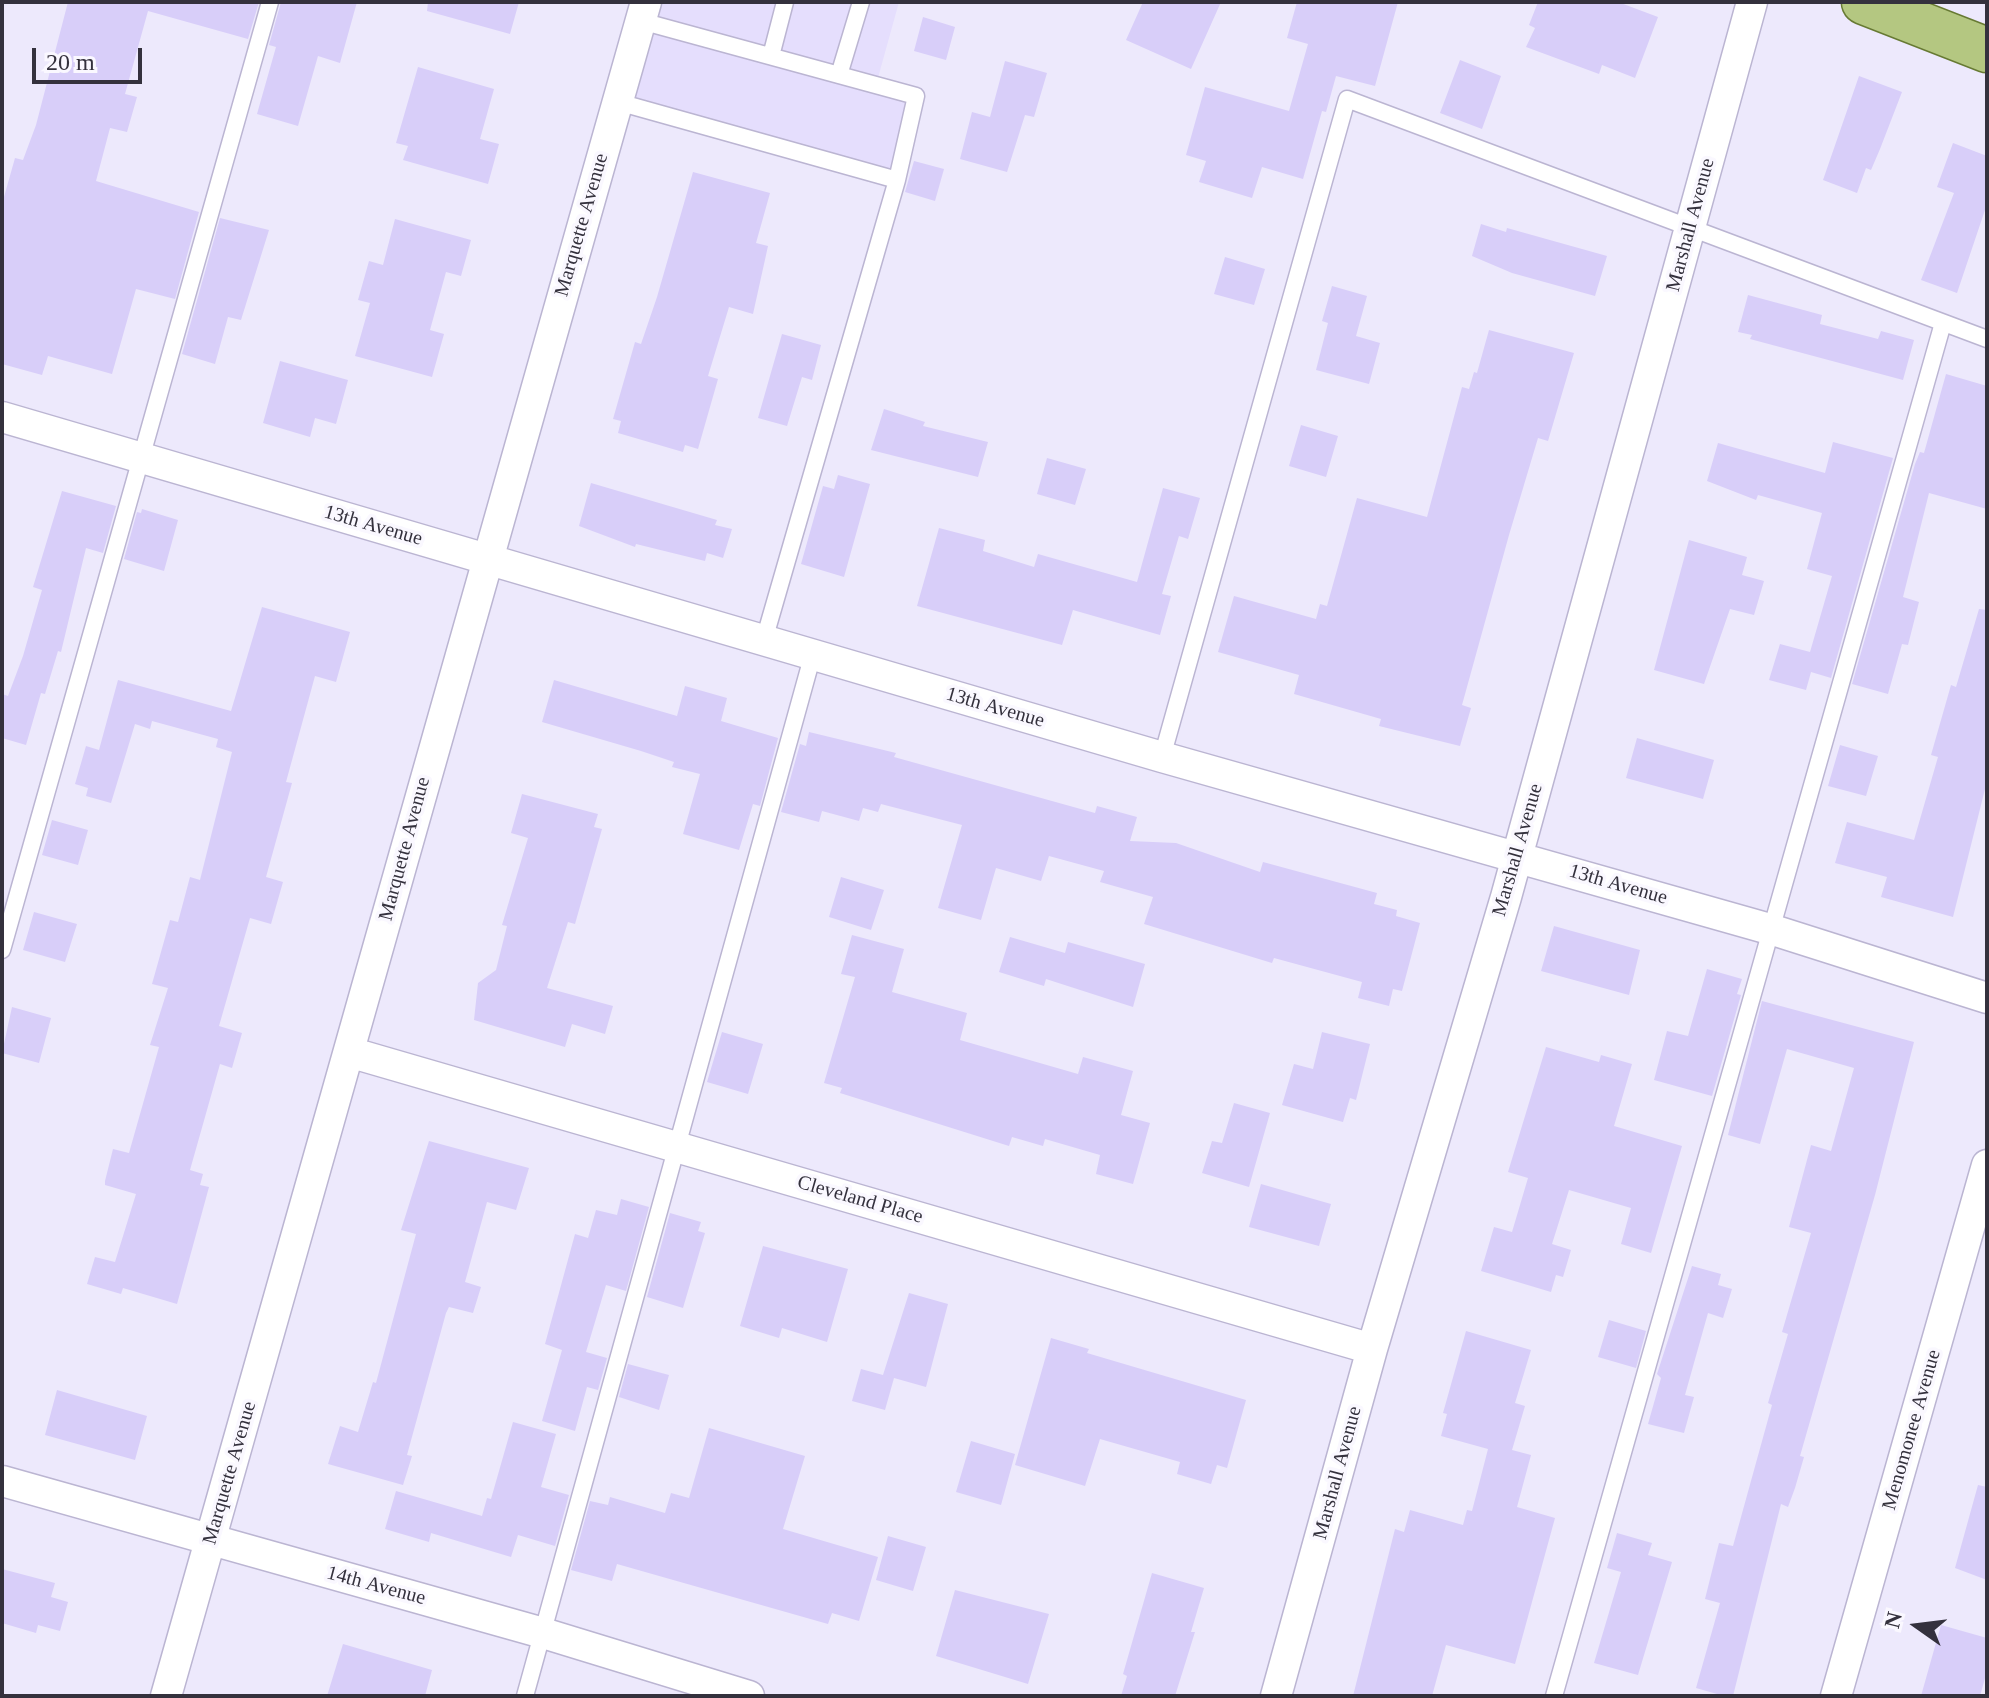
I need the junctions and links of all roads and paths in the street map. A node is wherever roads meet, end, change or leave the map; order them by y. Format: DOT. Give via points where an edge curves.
graph roads {
  1 [pos="270,2"];
  2 [pos="785,2"];
  3 [pos="861,2"];
  4 [pos="1752,2"];
  5 [pos="1864,2"];
  6 [pos="644,12"];
  7 [pos="1987,50"];
  8 [pos="771,56"];
  9 [pos="839,75"];
  10 [pos="618,102"];
  11 [pos="897,180"];
  12 [pos="1690,229"];
  13 [pos="1943,323"];
  14 [pos="1987,339"];
  15 [pos="2,417"];
  16 [pos="141,458"];
  17 [pos="485,559"];
  18 [pos="764,640"];
  19 [pos="813,654"];
  20 [pos="1162,757"];
  21 [pos="1517,856"];
  22 [pos="1773,930"];
  23 [pos="2,950"];
  24 [pos="1987,998"];
  25 [pos="349,1052"];
  26 [pos="678,1147"];
  27 [pos="1987,1165"];
  28 [pos="1372,1349"];
  29 [pos="2,1481"];
  30 [pos="210,1540"];
  31 [pos="543,1633"];
  32 [pos="166,1696"];
  33 [pos="525,1696"];
  34 [pos="749,1696"];
  35 [pos="1276,1696"];
  36 [pos="1554,1696"];
  37 [pos="1836,1696"];
  1 -- 16 [label="lane"];
  2 -- 8 [label="lane"];
  3 -- 9 [label="lane"];
  4 -- 12 [label="street, Marshall Avenue"];
  5 -- 7 [label="main road"];
  6 -- 8 [label="lane"];
  6 -- 10 [label="street, Marquette Avenue"];
  8 -- 9 [label="lane"];
  9 -- 11 [label="lane" via="916,96"];
  10 -- 11 [label="lane"];
  10 -- 17 [label="street, Marquette Avenue"];
  11 -- 18 [label="lane"];
  12 -- 13 [label="lane"];
  12 -- 20 [label="lane" via="1347,99"];
  12 -- 21 [label="street, Marshall Avenue"];
  13 -- 14 [label="lane"];
  13 -- 22 [label="lane"];
  15 -- 16 [label="street, 13th Avenue"];
  16 -- 17 [label="street, 13th Avenue"];
  16 -- 23 [label="lane"];
  17 -- 18 [label="street, 13th Avenue"];
  17 -- 25 [label="street, Marquette Avenue"];
  18 -- 19 [label="street, 13th Avenue"];
  19 -- 20 [label="street, 13th Avenue"];
  19 -- 26 [label="lane"];
  20 -- 21 [label="street, 13th Avenue"];
  21 -- 22 [label="street, 13th Avenue"];
  21 -- 28 [label="street, Marshall Avenue"];
  22 -- 24 [label="street, 13th Avenue"];
  22 -- 36 [label="lane"];
  25 -- 26 [label="street, Cleveland Place"];
  25 -- 30 [label="street, Marquette Avenue"];
  26 -- 28 [label="street, Cleveland Place"];
  26 -- 31 [label="lane"];
  27 -- 37 [label="street, Menomonee Avenue"];
  28 -- 35 [label="street, Marshall Avenue"];
  29 -- 30 [label="street, 14th Avenue"];
  30 -- 31 [label="street, 14th Avenue"];
  30 -- 32 [label="street, Marquette Avenue"];
  31 -- 33 [label="lane"];
  31 -- 34 [label="street, 14th Avenue"];
}
